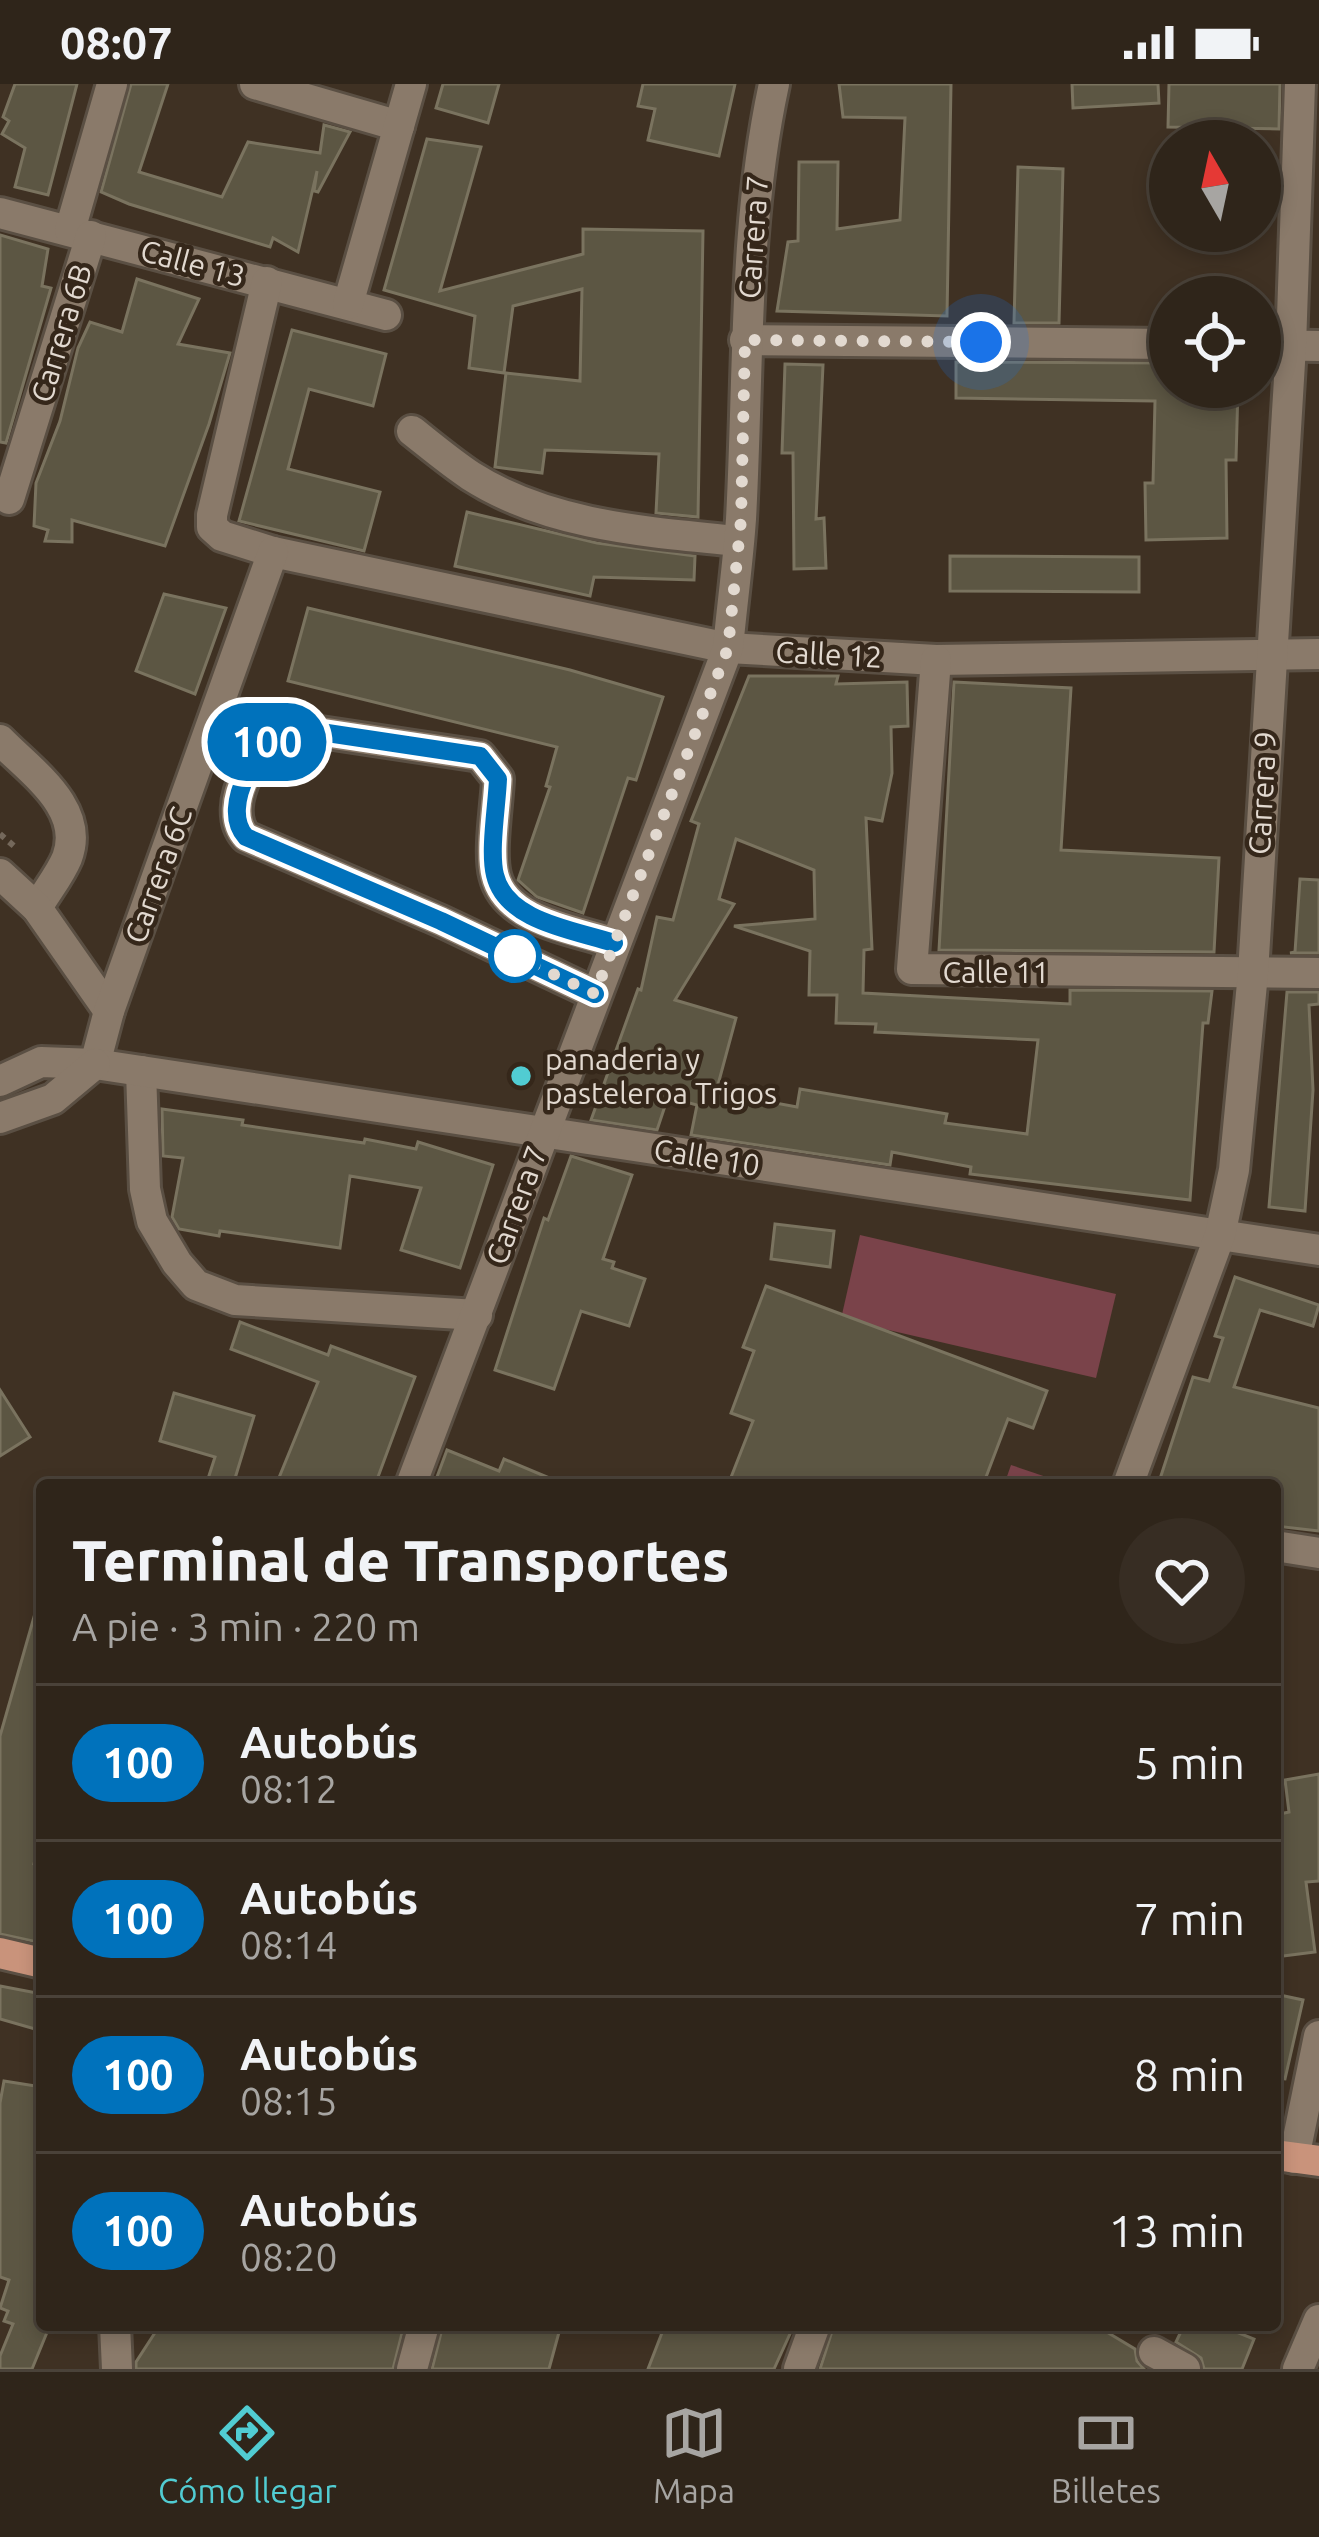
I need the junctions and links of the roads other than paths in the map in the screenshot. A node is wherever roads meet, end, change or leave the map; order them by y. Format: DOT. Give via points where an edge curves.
graph roads {
  1 [pos="112,84"];
  2 [pos="255,84"];
  3 [pos="411,84"];
  4 [pos="774,84"];
  5 [pos="1300,84"];
  6 [pos="399,126"];
  7 [pos="0,213"];
  8 [pos="81,233"];
  9 [pos="267,282"];
  10 [pos="348,304"];
  11 [pos="386,315"];
  12 [pos="745,340"];
  13 [pos="1149,344"];
  14 [pos="1290,346"];
  15 [pos="412,431"];
  16 [pos="9,500"];
  17 [pos="738,541"];
  18 [pos="273,552"];
  19 [pos="728,648"];
  20 [pos="1319,654"];
  21 [pos="1270,655"];
  22 [pos="936,660"];
  23 [pos="0,740"];
  24 [pos="0,874"];
  25 [pos="37,908"];
  26 [pos="614,943"];
  27 [pos="1253,973"];
  28 [pos="1319,973"];
  29 [pos="595,994"];
  30 [pos="110,1011"];
  31 [pos="95,1064"];
  32 [pos="141,1071"];
  33 [pos="0,1081"];
  34 [pos="0,1118"];
  35 [pos="543,1132"];
  36 [pos="1220,1235"];
  37 [pos="1319,1250"];
  38 [pos="477,1315"];
  39 [pos="413,1479"];
  40 [pos="1130,1479"];
  41 [pos="1281,1547"];
  42 [pos="1319,1553"];
  43 [pos="0,1953"];
  44 [pos="36,1962"];
  45 [pos="1319,2036"];
  46 [pos="1296,2158"];
  47 [pos="1319,2320"];
  48 [pos="115,2331"];
  49 [pos="422,2331"];
  50 [pos="812,2331"];
  51 [pos="1154,2352"];
  52 [pos="117,2369"];
  53 [pos="412,2369"];
  54 [pos="799,2369"];
  55 [pos="1185,2369"];
  56 [pos="1298,2369"];
  1 -- 8 [label="street, Carrera 6B"];
  2 -- 6 [label="street"];
  3 -- 6 [label="street"];
  4 -- 12 [label="street, Carrera 7" via="760,149"];
  5 -- 14 [label="street, Carrera 9"];
  6 -- 10 [label="street"];
  7 -- 8 [label="street, Calle 13"];
  8 -- 9 [label="street, Calle 13"];
  8 -- 16 [label="street, Carrera 6B"];
  9 -- 10 [label="street, Calle 13"];
  9 -- 18 [label="street, Calle 12" via="212,527"];
  10 -- 11 [label="street, Calle 13"];
  12 -- 13 [label="street"];
  12 -- 17 [label="street, Carrera 7"];
  14 -- 21 [label="street, Carrera 9"];
  15 -- 17 [label="street" via="518,499 622,529"];
  17 -- 19 [label="street, Carrera 7"];
  18 -- 19 [label="street, Calle 12"];
  18 -- 30 [label="street, Carrera 6C"];
  19 -- 22 [label="street, Calle 12"];
  19 -- 26 [label="street, Carrera 7"];
  20 -- 21 [label="street, Calle 12"];
  21 -- 22 [label="street, Calle 12"];
  21 -- 27 [label="street, Carrera 9"];
  22 -- 27 [label="street, Calle 11" via="912,969"];
  23 -- 25 [label="street" via="73,827 67,857"];
  24 -- 25 [label="street"];
  25 -- 30 [label="street"];
  26 -- 29 [label="street, Carrera 7"];
  26 -- 29 [label="street" via="519,910 503,893 494,873 498,779 480,756 294,728 266,743 247,774 235,816 246,837"];
  27 -- 28 [label="street, Calle 11"];
  27 -- 36 [label="street, Carrera 9"];
  29 -- 35 [label="street, Carrera 7"];
  30 -- 31 [label="street, Carrera 6C"];
  31 -- 32 [label="street, Calle 10"];
  31 -- 33 [label="street, Calle 10" via="41,1062"];
  31 -- 34 [label="street" via="53,1099"];
  32 -- 35 [label="street, Calle 10"];
  32 -- 38 [label="street" via="152,1221 196,1285 235,1300"];
  35 -- 36 [label="street, Calle 10"];
  35 -- 38 [label="street, Carrera 7"];
  36 -- 37 [label="street, Calle 10"];
  36 -- 40 [label="street, Carrera 9"];
  38 -- 39 [label="street, Carrera 7"];
  41 -- 42 [label="street"];
  43 -- 44 [label="main road"];
  45 -- 46 [label="street"];
  47 -- 56 [label="street"];
  48 -- 52 [label="street"];
  49 -- 53 [label="street"];
  50 -- 54 [label="street"];
  51 -- 55 [label="street"];
}
